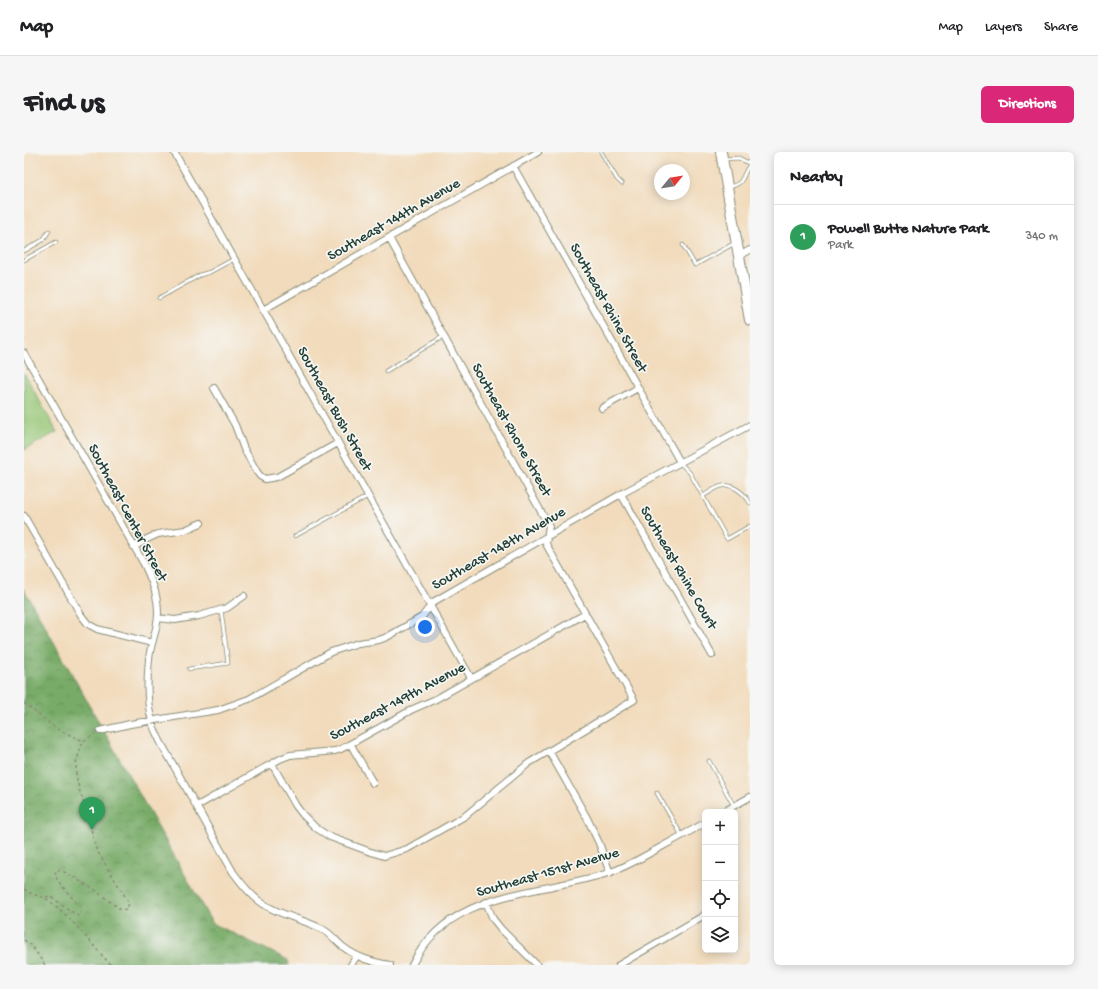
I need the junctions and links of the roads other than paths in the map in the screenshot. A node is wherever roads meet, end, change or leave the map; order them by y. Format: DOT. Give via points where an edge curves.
graph roads {
  1 [pos="174,152"];
  2 [pos="538,152"];
  3 [pos="602,152"];
  4 [pos="722,156"];
  5 [pos="750,164"];
  6 [pos="513,166"];
  7 [pos="622,184"];
  8 [pos="727,188"];
  9 [pos="50,231"];
  10 [pos="389,238"];
  11 [pos="56,242"];
  12 [pos="737,242"];
  13 [pos="683,245"];
  14 [pos="24,250"];
  15 [pos="750,250"];
  16 [pos="740,256"];
  17 [pos="234,259"];
  18 [pos="24,260"];
  19 [pos="159,298"];
  20 [pos="263,310"];
  21 [pos="750,320"];
  22 [pos="444,336"];
  23 [pos="24,354"];
  24 [pos="386,371"];
  25 [pos="214,388"];
  26 [pos="638,388"];
  27 [pos="602,408"];
  28 [pos="750,425"];
  29 [pos="338,443"];
  30 [pos="680,462"];
  31 [pos="621,494"];
  32 [pos="368,496"];
  33 [pos="703,496"];
  34 [pos="750,504"];
  35 [pos="24,516"];
  36 [pos="201,523"];
  37 [pos="750,526"];
  38 [pos="295,536"];
  39 [pos="547,537"];
  40 [pos="134,547"];
  41 [pos="244,596"];
  42 [pos="430,606"];
  43 [pos="221,610"];
  44 [pos="586,614"];
  45 [pos="158,618"];
  46 [pos="152,643"];
  47 [pos="712,655"];
  48 [pos="189,668"];
  49 [pos="472,678"];
  50 [pos="152,721"];
  51 [pos="100,731"];
  52 [pos="351,745"];
  53 [pos="549,751"];
  54 [pos="709,761"];
  55 [pos="272,764"];
  56 [pos="373,783"];
  57 [pos="657,793"];
  58 [pos="750,797"];
  59 [pos="197,806"];
  60 [pos="734,806"];
  61 [pos="728,809"];
  62 [pos="702,824"];
  63 [pos="682,836"];
  64 [pos="610,873"];
  65 [pos="486,902"];
  66 [pos="702,917"];
  67 [pos="356,956"];
  68 [pos="351,965"];
  69 [pos="390,965"];
  70 [pos="412,965"];
  71 [pos="537,965"];
  72 [pos="619,965"];
  1 -- 17 [label="street, Southeast Bush Street"];
  2 -- 6 [label="street, Southeast 144th Avenue"];
  3 -- 7 [label="lane" via="616,179"];
  4 -- 5 [label="lane" via="739,158"];
  4 -- 8 [label="main road"];
  5 -- 8 [label="lane" via="742,180"];
  6 -- 10 [label="street, Southeast 144th Avenue"];
  6 -- 26 [label="street, Southeast Rhine Street"];
  8 -- 12 [label="main road"];
  9 -- 14 [label="lane" via="43,240"];
  10 -- 20 [label="street, Southeast 144th Avenue"];
  10 -- 22 [label="street, Southeast Rhone Street"];
  11 -- 18 [label="lane"];
  12 -- 13 [label="lane" via="695,265"];
  12 -- 16 [label="main road"];
  15 -- 16 [label="street"];
  16 -- 21 [label="main road"];
  17 -- 19 [label="lane" via="210,272 200,274"];
  17 -- 20 [label="street, Southeast Bush Street"];
  20 -- 29 [label="street, Southeast Bush Street"];
  22 -- 24 [label="lane"];
  22 -- 39 [label="street, Southeast Rhone Street" via="549,526"];
  23 -- 40 [label="street, Southeast Center Street"];
  25 -- 29 [label="street" via="235,425 244,449 257,472 265,479 277,477"];
  26 -- 27 [label="street"];
  26 -- 30 [label="street, Southeast Rhine Street"];
  28 -- 30 [label="street, Southeast 148th Avenue"];
  29 -- 32 [label="street, Southeast Bush Street"];
  30 -- 31 [label="street, Southeast 148th Avenue"];
  30 -- 33 [label="lane" via="690,473"];
  31 -- 39 [label="street, Southeast 148th Avenue"];
  31 -- 47 [label="street, Southeast Rhine Court"];
  32 -- 38 [label="lane"];
  32 -- 42 [label="street, Southeast Bush Street"];
  33 -- 34 [label="lane" via="723,485 729,486 742,492"];
  33 -- 37 [label="lane" via="727,539"];
  35 -- 46 [label="street" via="80,615 88,624 97,629"];
  36 -- 40 [label="street" via="185,530 158,534"];
  39 -- 42 [label="street, Southeast 148th Avenue"];
  39 -- 44 [label="street, Southeast Rhone Street" via="546,544"];
  40 -- 45 [label="street, Southeast Center Street" via="154,585"];
  41 -- 43 [label="street"];
  42 -- 49 [label="street, Southeast Bush Street"];
  42 -- 50 [label="street, Southeast 148th Avenue" via="422,617 387,637 331,652 249,699 218,710"];
  43 -- 45 [label="street" via="184,619"];
  43 -- 48 [label="lane" via="228,663"];
  44 -- 49 [label="street, Southeast 149th Avenue"];
  44 -- 53 [label="street, Southeast Rhone Street" via="634,700"];
  45 -- 46 [label="street, Southeast Center Street"];
  46 -- 50 [label="street, Southeast Center Street" via="148,678"];
  49 -- 52 [label="street, Southeast 149th Avenue"];
  50 -- 51 [label="street, Southeast 148th Avenue"];
  50 -- 59 [label="street, Southeast Center Street" via="160,741"];
  52 -- 55 [label="street, Southeast 149th Avenue" via="335,751 290,755"];
  52 -- 56 [label="street"];
  53 -- 55 [label="street" via="529,763 465,816 407,849 384,856 330,837 316,828 296,806"];
  53 -- 64 [label="street" via="587,818"];
  54 -- 60 [label="lane"];
  55 -- 59 [label="street, Southeast 149th Avenue"];
  57 -- 63 [label="lane"];
  58 -- 60 [label="street"];
  59 -- 67 [label="street, Southeast Center Street" via="233,872 252,895 262,903 326,931"];
  60 -- 61 [label="street"];
  62 -- 63 [label="street, Southeast 151st Avenue"];
  63 -- 64 [label="street, Southeast 151st Avenue"];
  64 -- 65 [label="street, Southeast 151st Avenue"];
  65 -- 70 [label="street, Southeast 151st Avenue" via="447,923 425,944"];
  65 -- 71 [label="street" via="493,919 501,929"];
  66 -- 72 [label="street"];
  67 -- 68 [label="street"];
  67 -- 69 [label="street, Southeast Center Street"];
}
